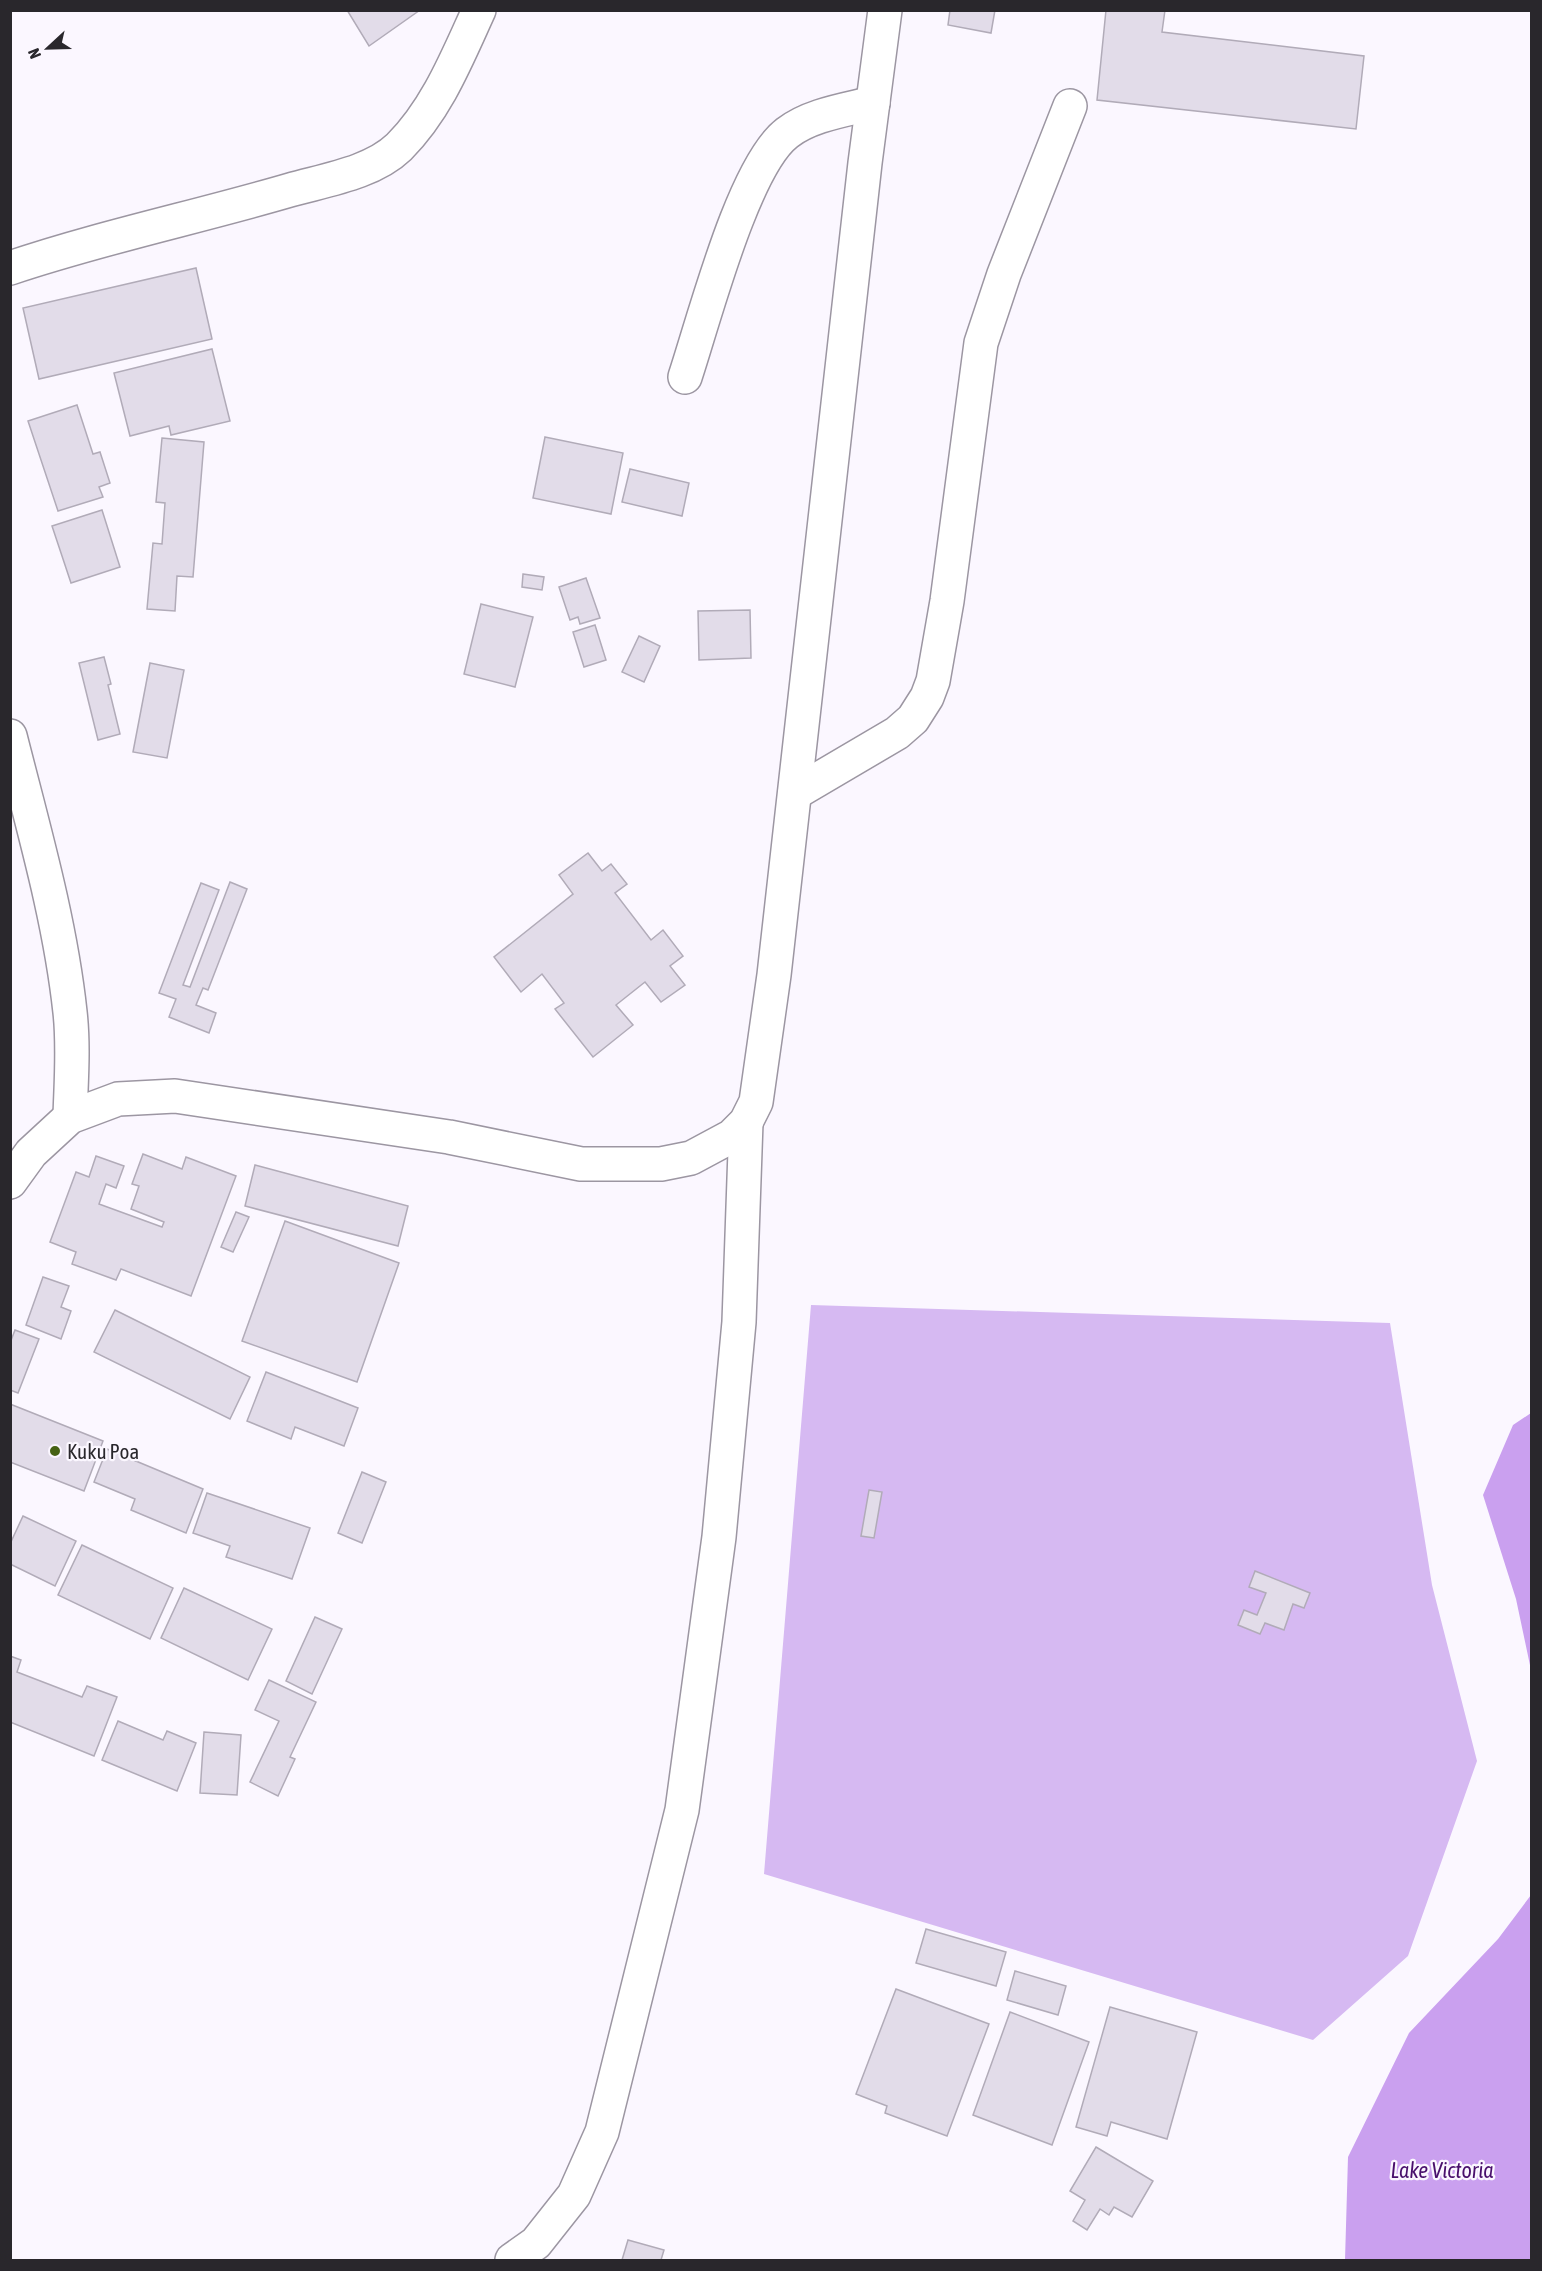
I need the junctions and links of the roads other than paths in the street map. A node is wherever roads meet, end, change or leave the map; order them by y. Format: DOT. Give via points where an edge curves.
graph roads {
  1 [pos="479,10"];
  2 [pos="885,10"];
  3 [pos="873,103"];
  4 [pos="1070,106"];
  5 [pos="10,268"];
  6 [pos="685,377"];
  7 [pos="10,736"];
  8 [pos="795,793"];
  9 [pos="70,1118"];
  10 [pos="746,1122"];
  11 [pos="10,1182"];
  12 [pos="512,2260"];
  1 -- 5 [label="street" via="437,98 416,128 398,148 367,167"];
  2 -- 3 [label="street"];
  3 -- 6 [label="street" via="807,121 772,148 755,175 731,238"];
  3 -- 8 [label="street"];
  4 -- 8 [label="street" via="981,343 947,601 927,697 913,719 897,733"];
  7 -- 9 [label="street" via="64,972 71,1032"];
  8 -- 10 [label="street" via="756,1102"];
  9 -- 10 [label="street" via="118,1099 176,1096 449,1137 581,1164 661,1164 691,1158 722,1143"];
  9 -- 11 [label="street" via="31,1153"];
  10 -- 12 [label="street" via="738,1322 719,1537 682,1810 602,2132 574,2195 536,2243"];
}
